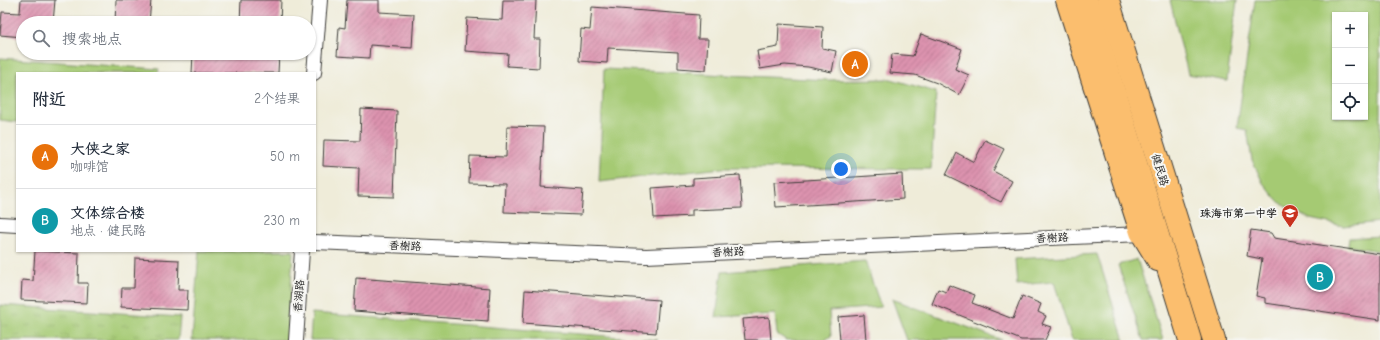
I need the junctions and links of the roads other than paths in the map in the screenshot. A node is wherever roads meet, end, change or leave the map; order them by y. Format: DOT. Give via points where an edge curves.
graph roads {
  1 [pos="320,0"];
  2 [pos="1067,0"];
  3 [pos="1086,0"];
  4 [pos="1108,0"];
  5 [pos="1122,0"];
  6 [pos="316,49"];
  7 [pos="315,60"];
  8 [pos="314,72"];
  9 [pos="0,224"];
  10 [pos="16,225"];
  11 [pos="1142,234"];
  12 [pos="316,242"];
  13 [pos="302,252"];
  14 [pos="1174,285"];
  15 [pos="1197,290"];
  16 [pos="296,340"];
  17 [pos="1190,340"];
  18 [pos="1214,340"];
  1 -- 6 [label="street"];
  2 -- 11 [label="main road"];
  3 -- 14 [label="main road, 健民路"];
  4 -- 15 [label="main road, 健民路"];
  5 -- 15 [label="main road" via="1135,59 1186,235"];
  7 -- 8 [label="street"];
  9 -- 10 [label="street"];
  11 -- 12 [label="street, 香榭路" via="646,256"];
  11 -- 14 [label="main road"];
  13 -- 16 [label="street, 香湖路"];
  14 -- 17 [label="main road, 健民路"];
  15 -- 18 [label="main road, 健民路"];
}
